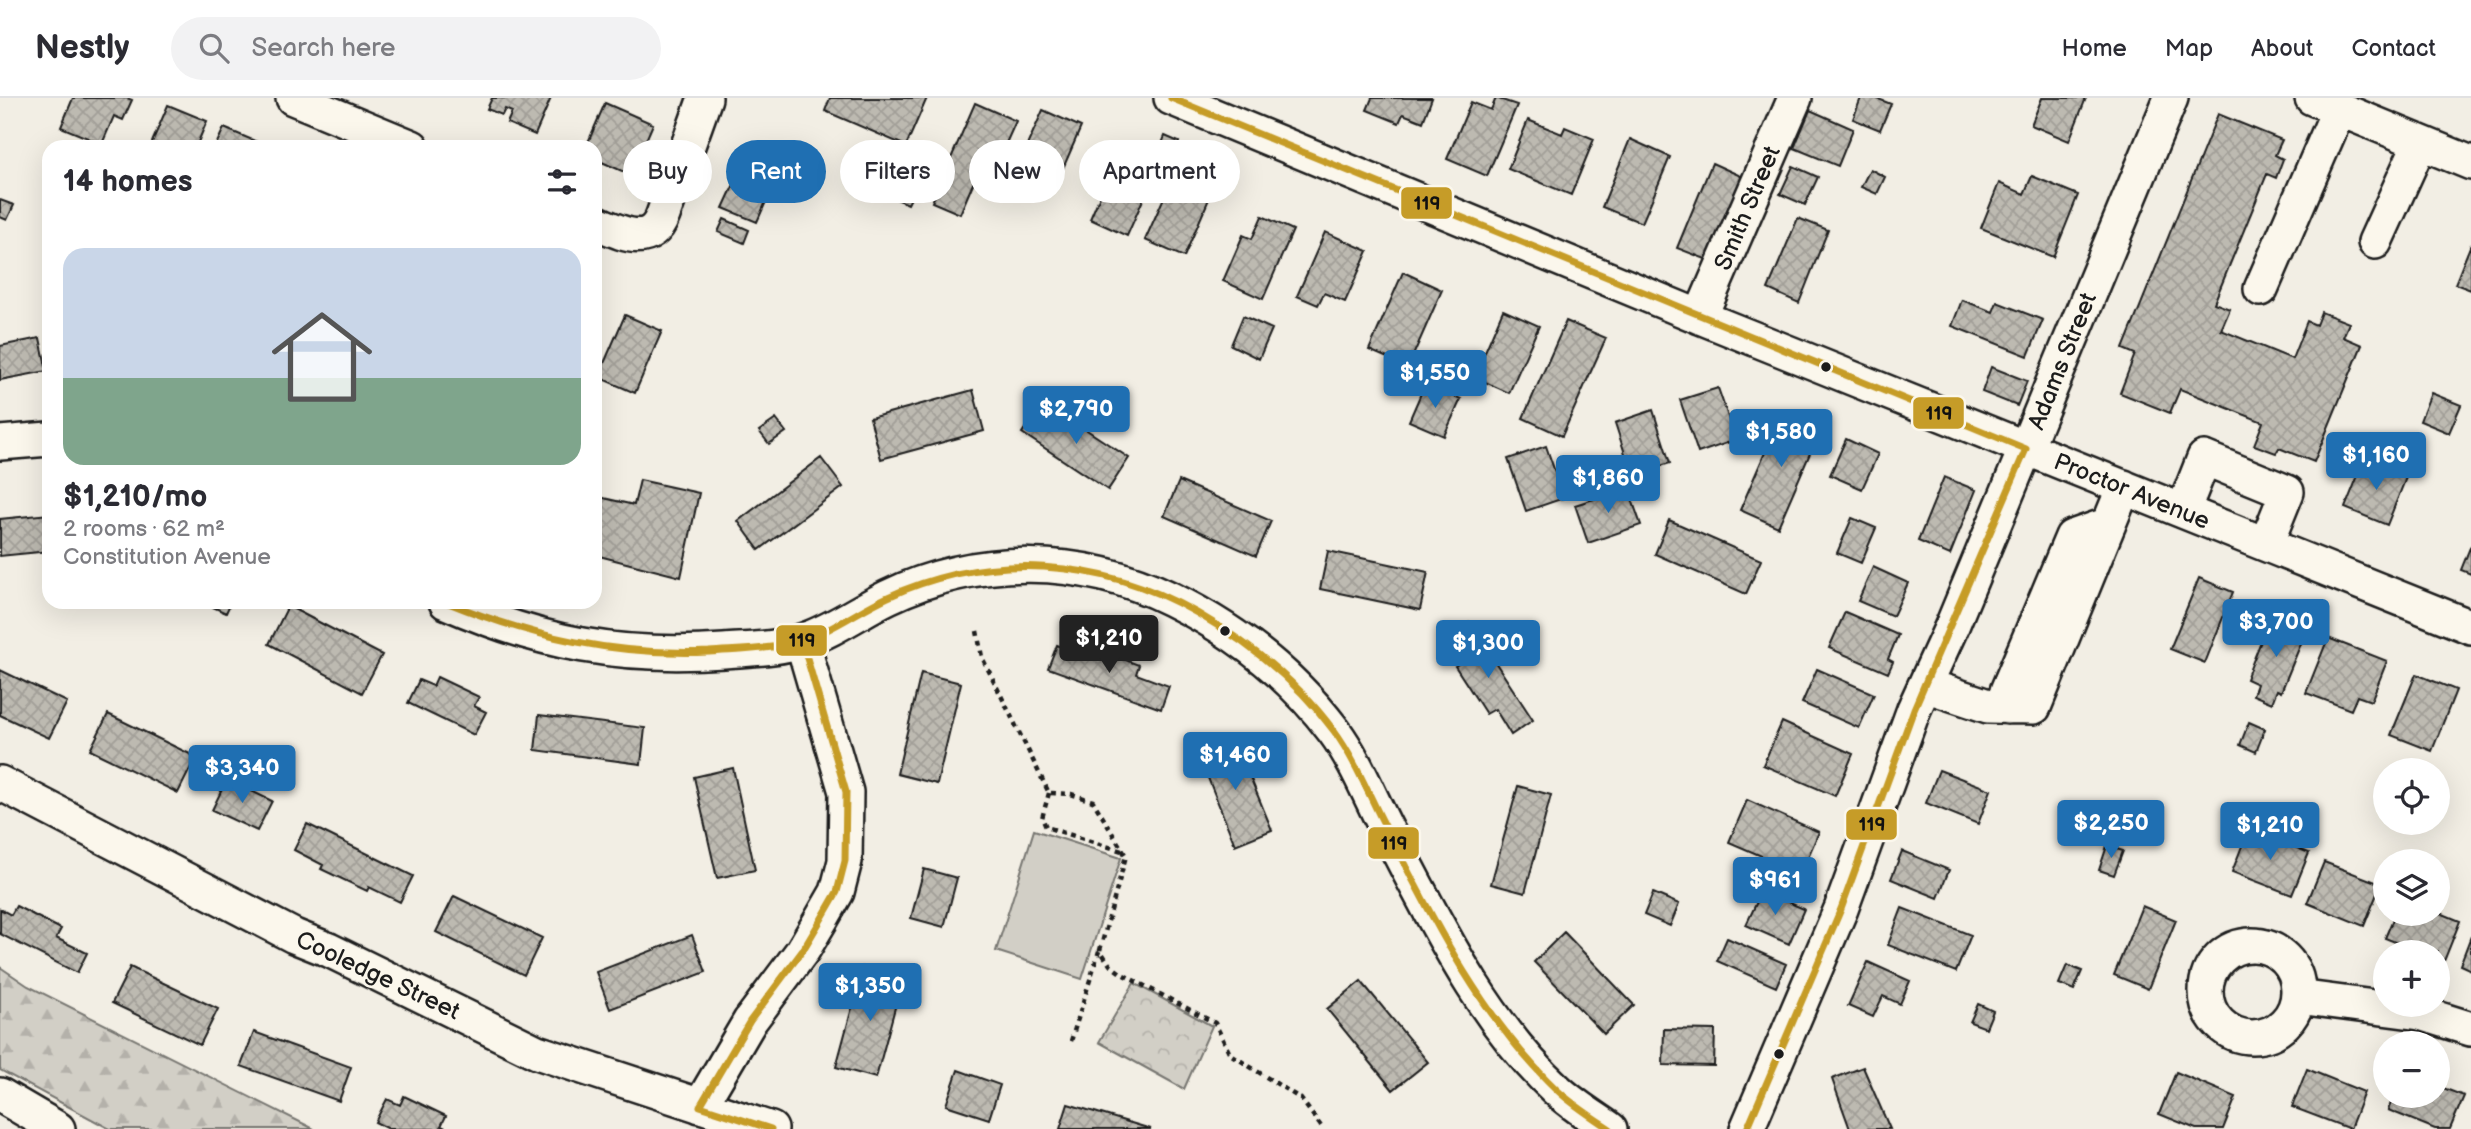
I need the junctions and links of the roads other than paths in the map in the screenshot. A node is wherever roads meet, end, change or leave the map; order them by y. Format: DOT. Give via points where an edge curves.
graph roads {
  1 [pos="293,98"];
  2 [pos="705,98"];
  3 [pos="1171,98"];
  4 [pos="1795,98"];
  5 [pos="2171,98"];
  6 [pos="2325,104"];
  7 [pos="395,140"];
  8 [pos="2420,143"];
  9 [pos="2471,163"];
  10 [pos="602,225"];
  11 [pos="2375,243"];
  12 [pos="2261,289"];
  13 [pos="1700,317"];
  14 [pos="42,440"];
  15 [pos="0,443"];
  16 [pos="2026,449"];
  17 [pos="2124,488"];
  18 [pos="2183,511"];
  19 [pos="2266,544"];
  20 [pos="465,609"];
  21 [pos="2471,627"];
  22 [pos="802,641"];
  23 [pos="1925,685"];
  24 [pos="0,783"];
  25 [pos="2298,997"];
  26 [pos="2471,1029"];
  27 [pos="0,1095"];
  28 [pos="701,1106"];
  29 [pos="58,1129"];
  30 [pos="771,1129"];
  31 [pos="1610,1129"];
  32 [pos="1746,1129"];
  1 -- 7 [label="street"];
  2 -- 10 [label="street" via="661,222 651,234 633,236"];
  3 -- 13 [label="street, Proctor Avenue"];
  4 -- 13 [label="street, Smith Street"];
  5 -- 16 [label="street, Adams Street"];
  6 -- 8 [label="street"];
  6 -- 12 [label="street"];
  8 -- 9 [label="street"];
  8 -- 11 [label="street"];
  13 -- 16 [label="street, Proctor Avenue"];
  14 -- 15 [label="street"];
  16 -- 17 [label="street, Proctor Avenue"];
  16 -- 23 [label="street, Adams Street"];
  17 -- 18 [label="street, Proctor Avenue"];
  17 -- 23 [label="street" via="2109,524 2072,537 2007,691 2007,706 1988,706"];
  18 -- 19 [label="street, Proctor Avenue"];
  18 -- 19 [label="street" via="2204,458 2287,492"];
  19 -- 21 [label="street, Proctor Avenue"];
  20 -- 22 [label="street" via="534,635 633,653 769,648"];
  22 -- 28 [label="street" via="846,792 845,861 822,918 750,1021"];
  22 -- 31 [label="street" via="888,597 930,582 969,570 1020,564 1072,566 1123,578 1212,622 1254,648 1336,733 1485,1007 1535,1069"];
  23 -- 32 [label="street, Adams Street" via="1841,909"];
  24 -- 28 [label="street, Cooledge Street" via="294,936 537,1052"];
  25 -- 26 [label="street" via="2420,1013"];
  27 -- 29 [label="street"];
  28 -- 30 [label="street, Cooledge Street"];
}
